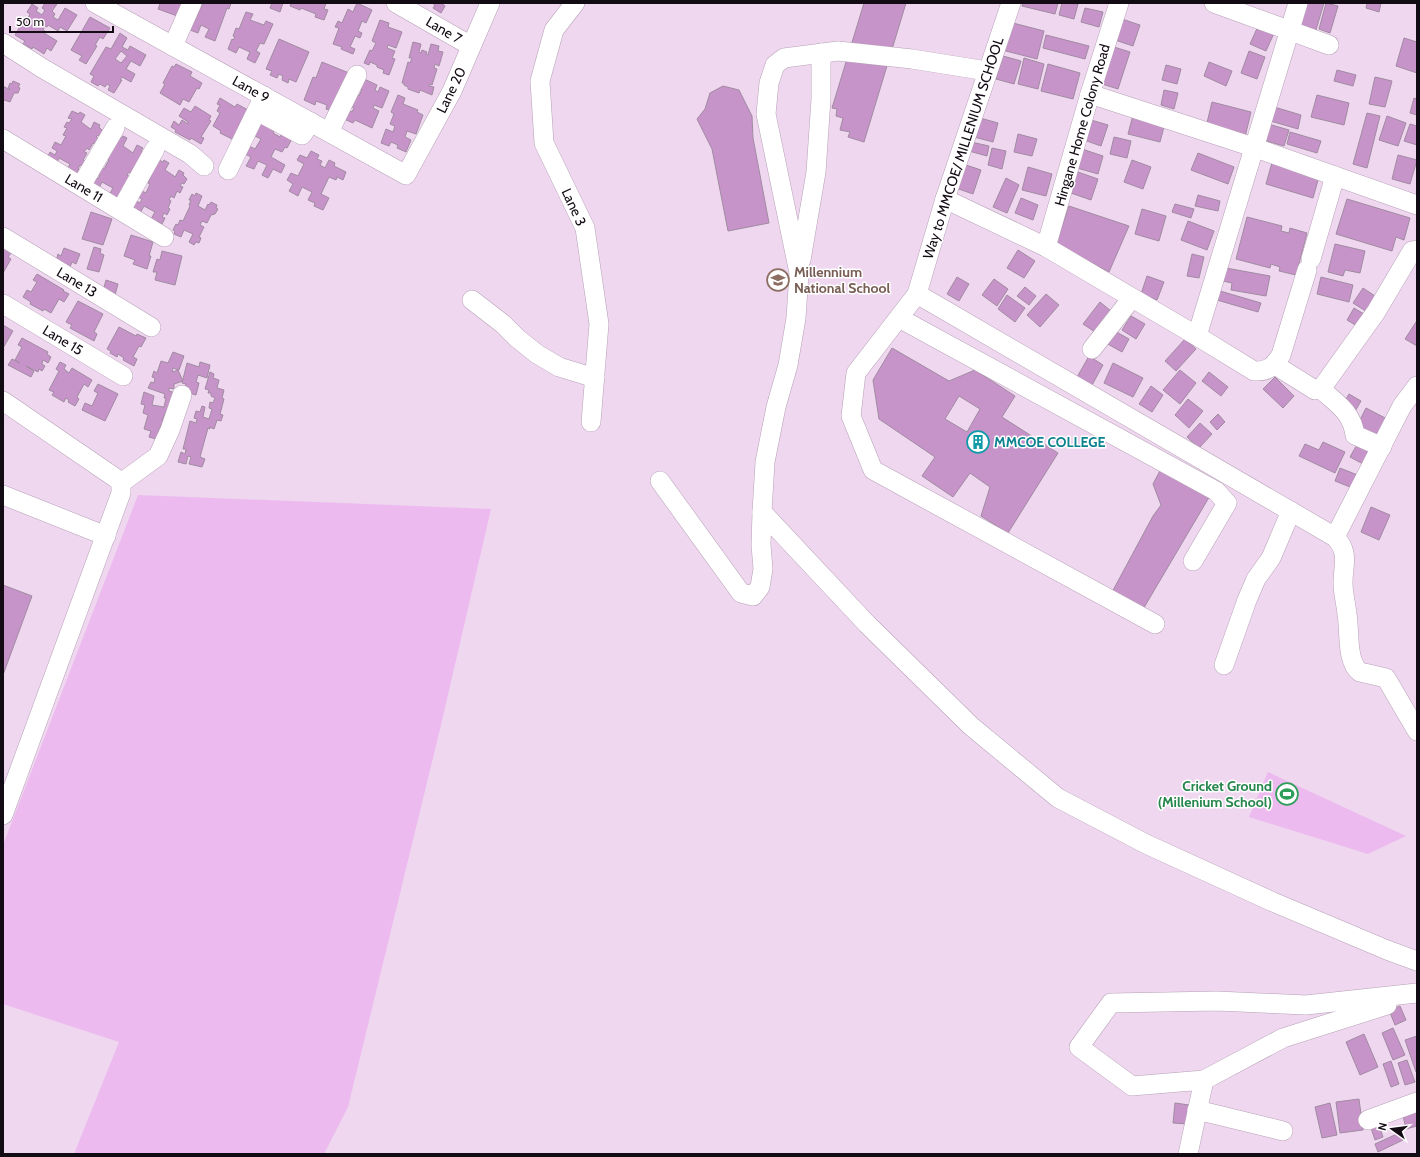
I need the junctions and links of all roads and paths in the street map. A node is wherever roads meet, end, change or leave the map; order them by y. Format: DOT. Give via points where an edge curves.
graph roads {
  1 [pos="95,3"];
  2 [pos="192,3"];
  3 [pos="396,3"];
  4 [pos="490,3"];
  5 [pos="575,3"];
  6 [pos="1011,3"];
  7 [pos="1119,3"];
  8 [pos="1214,3"];
  9 [pos="1298,3"];
  10 [pos="1289,30"];
  11 [pos="3,43"];
  12 [pos="1329,45"];
  13 [pos="173,46"];
  14 [pos="471,46"];
  15 [pos="821,53"];
  16 [pos="987,71"];
  17 [pos="357,75"];
  18 [pos="1090,94"];
  19 [pos="261,104"];
  20 [pos="115,128"];
  21 [pos="329,132"];
  22 [pos="3,139"];
  23 [pos="1253,147"];
  24 [pos="155,149"];
  25 [pos="204,166"];
  26 [pos="228,170"];
  27 [pos="406,174"];
  28 [pos="1336,176"];
  29 [pos="81,186"];
  30 [pos="945,199"];
  31 [pos="1417,205"];
  32 [pos="121,210"];
  33 [pos="3,237"];
  34 [pos="164,237"];
  35 [pos="1046,248"];
  36 [pos="1417,250"];
  37 [pos="799,273"];
  38 [pos="917,294"];
  39 [pos="1132,298"];
  40 [pos="472,300"];
  41 [pos="3,304"];
  42 [pos="899,318"];
  43 [pos="151,326"];
  44 [pos="1197,336"];
  45 [pos="1092,349"];
  46 [pos="1275,365"];
  47 [pos="123,376"];
  48 [pos="595,378"];
  49 [pos="1417,386"];
  50 [pos="1321,390"];
  51 [pos="182,395"];
  52 [pos="3,401"];
  53 [pos="591,422"];
  54 [pos="1382,447"];
  55 [pos="660,481"];
  56 [pos="121,483"];
  57 [pos="3,495"];
  58 [pos="1291,511"];
  59 [pos="762,512"];
  60 [pos="106,536"];
  61 [pos="1335,537"];
  62 [pos="1193,561"];
  63 [pos="1155,624"];
  64 [pos="1224,665"];
  65 [pos="1417,730"];
  66 [pos="3,815"];
  67 [pos="1417,961"];
  68 [pos="1417,994"];
  69 [pos="1204,1080"];
  70 [pos="1417,1102"];
  71 [pos="1197,1110"];
  72 [pos="1368,1120"];
  73 [pos="1282,1131"];
  74 [pos="1188,1154"];
  1 -- 13 [label="street, Lane 9"];
  2 -- 13 [label="street"];
  3 -- 14 [label="street, Lane 7"];
  4 -- 14 [label="street, Lane 20"];
  5 -- 48 [label="street, Lane 3" via="554,30 540,81 544,144 585,228 599,324"];
  6 -- 16 [label="street, Way to MMCOE/ MILLENIUM SCHOOL"];
  7 -- 18 [label="street, Hingane Home Colony Road"];
  8 -- 10 [label="street"];
  9 -- 10 [label="street"];
  10 -- 12 [label="street"];
  10 -- 23 [label="street"];
  11 -- 25 [label="street" via="190,154"];
  13 -- 19 [label="street, Lane 9"];
  14 -- 27 [label="street, Lane 20" via="452,91"];
  15 -- 16 [label="street" via="838,51 912,59"];
  15 -- 37 [label="street" via="816,172"];
  15 -- 37 [label="street" via="784,58 775,65 769,82 766,114"];
  16 -- 30 [label="street, Way to MMCOE/ MILLENIUM SCHOOL"];
  17 -- 21 [label="street"];
  18 -- 23 [label="street"];
  18 -- 35 [label="street, Hingane Home Colony Road"];
  19 -- 21 [label="street, Lane 9" via="311,122"];
  19 -- 26 [label="street"];
  20 -- 29 [label="street"];
  21 -- 27 [label="street, Lane 9"];
  22 -- 29 [label="street, Lane 11"];
  23 -- 28 [label="street"];
  23 -- 44 [label="street"];
  24 -- 32 [label="street"];
  28 -- 31 [label="street"];
  28 -- 46 [label="street" via="1281,355"];
  29 -- 32 [label="street, Lane 11"];
  30 -- 35 [label="street"];
  30 -- 38 [label="street, Way to MMCOE/ MILLENIUM SCHOOL"];
  32 -- 34 [label="street, Lane 11"];
  33 -- 43 [label="street, Lane 13"];
  35 -- 39 [label="street"];
  36 -- 50 [label="street" via="1412,251 1376,312"];
  37 -- 59 [label="street" via="796,318 788,365 765,462"];
  38 -- 42 [label="street"];
  38 -- 58 [label="street"];
  39 -- 44 [label="street"];
  39 -- 45 [label="street"];
  40 -- 48 [label="street" via="543,357 559,367"];
  41 -- 47 [label="street, Lane 15"];
  42 -- 62 [label="street" via="1216,491 1227,503"];
  42 -- 63 [label="street" via="856,373 851,416 873,470"];
  44 -- 46 [label="street" via="1254,371 1261,372"];
  46 -- 50 [label="street" via="1315,390"];
  48 -- 53 [label="street, Lane 3"];
  49 -- 54 [label="street" via="1402,406"];
  50 -- 54 [label="street" via="1348,414 1355,435"];
  51 -- 56 [label="street" via="158,456"];
  52 -- 56 [label="street"];
  54 -- 61 [label="street"];
  55 -- 59 [label="street" via="741,593 753,596 760,587 763,569"];
  56 -- 60 [label="street" via="121,493"];
  57 -- 60 [label="street"];
  58 -- 61 [label="street"];
  58 -- 64 [label="street" via="1271,558 1256,579"];
  59 -- 67 [label="street" via="867,624 971,726 1058,798 1146,844 1258,895"];
  60 -- 66 [label="street"];
  61 -- 65 [label="street" via="1341,543 1345,556 1343,582 1352,659 1360,672 1386,678"];
  68 -- 69 [label="street" via="1283,1038"];
  68 -- 69 [label="street" via="1306,1005 1217,1001 1111,1002 1079,1048 1132,1086"];
  69 -- 71 [label="street"];
  70 -- 72 [label="street"];
  71 -- 73 [label="street"];
  71 -- 74 [label="street"];
}
